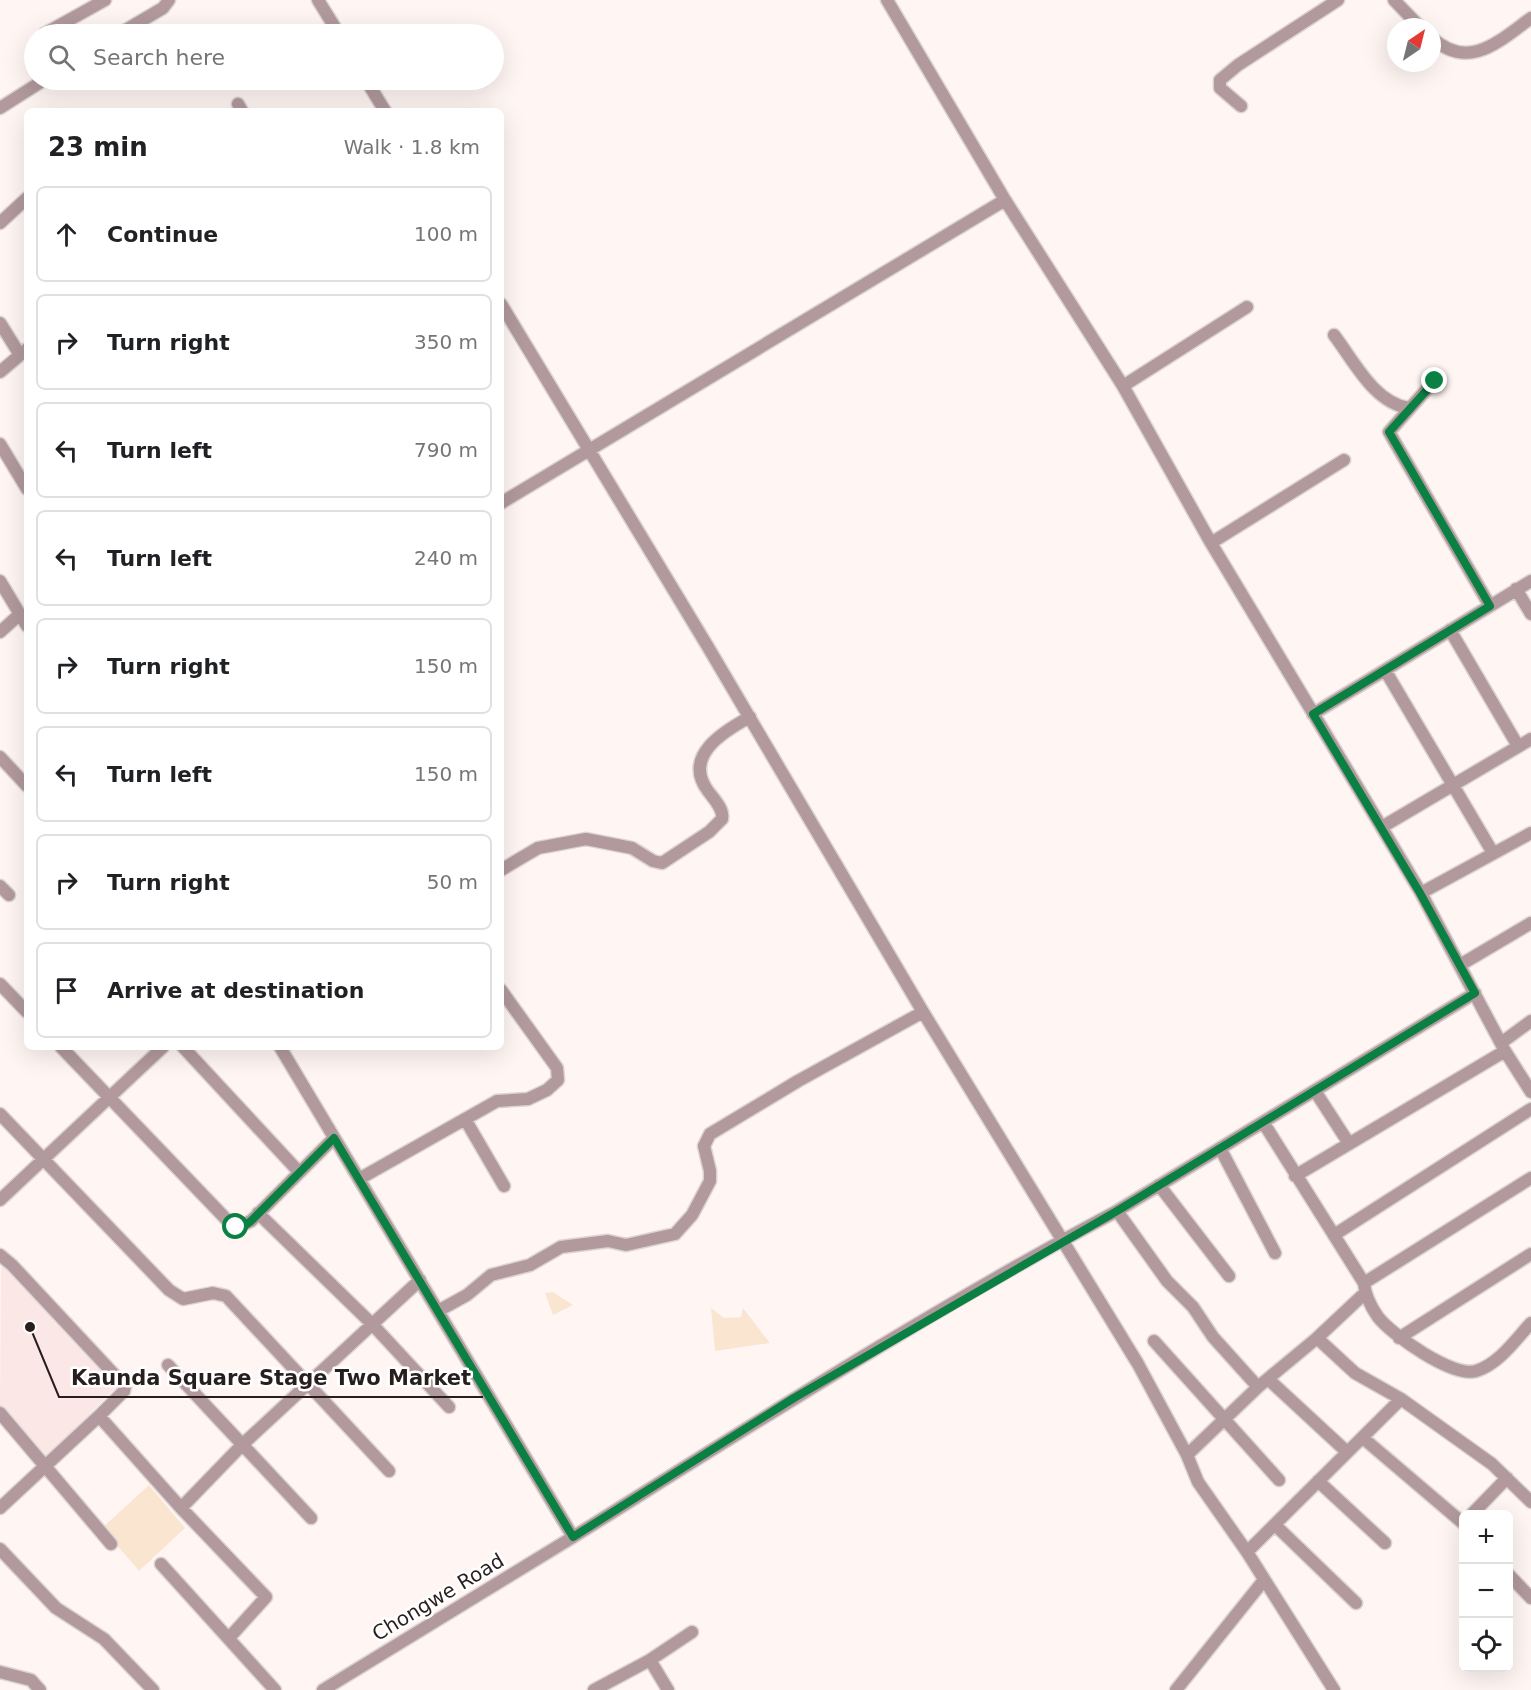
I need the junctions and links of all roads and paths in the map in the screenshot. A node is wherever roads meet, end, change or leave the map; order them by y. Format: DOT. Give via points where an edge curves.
graph roads {
  1 [pos="105,0"];
  2 [pos="169,0"];
  3 [pos="318,0"];
  4 [pos="887,0"];
  5 [pos="1338,0"];
  6 [pos="1394,0"];
  7 [pos="1411,18"];
  8 [pos="1531,18"];
  9 [pos="62,24"];
  10 [pos="136,24"];
  11 [pos="333,24"];
  12 [pos="1441,46"];
  13 [pos="28,90"];
  14 [pos="372,90"];
  15 [pos="1241,106"];
  16 [pos="0,108"];
  17 [pos="383,108"];
  18 [pos="1005,200"];
  19 [pos="24,201"];
  20 [pos="0,222"];
  21 [pos="1247,307"];
  22 [pos="504,309"];
  23 [pos="0,322"];
  24 [pos="1334,335"];
  25 [pos="24,352"];
  26 [pos="0,372"];
  27 [pos="1435,381"];
  28 [pos="1123,386"];
  29 [pos="1409,408"];
  30 [pos="0,444"];
  31 [pos="587,451"];
  32 [pos="1344,460"];
  33 [pos="24,484"];
  34 [pos="504,501"];
  35 [pos="1211,543"];
  36 [pos="0,581"];
  37 [pos="1531,581"];
  38 [pos="1516,589"];
  39 [pos="1490,606"];
  40 [pos="20,614"];
  41 [pos="1531,614"];
  42 [pos="24,621"];
  43 [pos="1450,630"];
  44 [pos="0,632"];
  45 [pos="1385,670"];
  46 [pos="1313,714"];
  47 [pos="750,717"];
  48 [pos="1531,739"];
  49 [pos="1518,746"];
  50 [pos="0,758"];
  51 [pos="24,783"];
  52 [pos="1454,785"];
  53 [pos="1382,827"];
  54 [pos="1531,832"];
  55 [pos="1493,854"];
  56 [pos="504,868"];
  57 [pos="1420,893"];
  58 [pos="1531,923"];
  59 [pos="1460,965"];
  60 [pos="0,984"];
  61 [pos="1475,993"];
  62 [pos="504,994"];
  63 [pos="24,1009"];
  64 [pos="922,1012"];
  65 [pos="1531,1021"];
  66 [pos="1503,1047"];
  67 [pos="64,1050"];
  68 [pos="160,1050"];
  69 [pos="186,1050"];
  70 [pos="282,1050"];
  71 [pos="1315,1091"];
  72 [pos="1531,1092"];
  73 [pos="110,1097"];
  74 [pos="1531,1109"];
  75 [pos="0,1114"];
  76 [pos="465,1119"];
  77 [pos="1263,1122"];
  78 [pos="334,1138"];
  79 [pos="1348,1142"];
  80 [pos="1220,1148"];
  81 [pos="44,1158"];
  82 [pos="299,1172"];
  83 [pos="1295,1176"];
  84 [pos="1531,1178"];
  85 [pos="359,1179"];
  86 [pos="1159,1185"];
  87 [pos="504,1186"];
  88 [pos="0,1200"];
  89 [pos="1117,1211"];
  90 [pos="258,1213"];
  91 [pos="1334,1235"];
  92 [pos="1063,1240"];
  93 [pos="1275,1253"];
  94 [pos="1531,1254"];
  95 [pos="0,1255"];
  96 [pos="1229,1276"];
  97 [pos="420,1280"];
  98 [pos="1364,1288"];
  99 [pos="438,1311"];
  100 [pos="1531,1323"];
  101 [pos="372,1324"];
  102 [pos="1317,1338"];
  103 [pos="1399,1338"];
  104 [pos="1154,1341"];
  105 [pos="168,1365"];
  106 [pos="309,1383"];
  107 [pos="1263,1383"];
  108 [pos="1401,1399"];
  109 [pos="449,1407"];
  110 [pos="0,1413"];
  111 [pos="99,1416"];
  112 [pos="1224,1420"];
  113 [pos="1363,1438"];
  114 [pos="243,1444"];
  115 [pos="1347,1452"];
  116 [pos="1187,1455"];
  117 [pos="44,1466"];
  118 [pos="389,1471"];
  119 [pos="1507,1478"];
  120 [pos="1279,1480"];
  121 [pos="1318,1481"];
  122 [pos="1531,1502"];
  123 [pos="0,1508"];
  124 [pos="181,1508"];
  125 [pos="1477,1510"];
  126 [pos="311,1518"];
  127 [pos="1459,1520"];
  128 [pos="1275,1525"];
  129 [pos="573,1537"];
  130 [pos="1385,1543"];
  131 [pos="111,1544"];
  132 [pos="0,1549"];
  133 [pos="1246,1551"];
  134 [pos="161,1564"];
  135 [pos="1513,1578"];
  136 [pos="1264,1580"];
  137 [pos="1531,1598"];
  138 [pos="1356,1604"];
  139 [pos="692,1632"];
  140 [pos="229,1638"];
  141 [pos="650,1660"];
  142 [pos="0,1672"];
  143 [pos="40,1690"];
  144 [pos="153,1690"];
  145 [pos="275,1690"];
  146 [pos="323,1690"];
  147 [pos="594,1690"];
  148 [pos="668,1690"];
  149 [pos="1176,1690"];
  150 [pos="1334,1690"];
  1 -- 9 [label="street"];
  2 -- 10 [label="street"];
  3 -- 11 [label="street"];
  4 -- 18 [label="street"];
  5 -- 15 [label="street" via="1220,80 1220,88"];
  6 -- 7 [label="street"];
  8 -- 12 [label="street" via="1490,46 1469,54"];
  13 -- 16 [label="street"];
  14 -- 17 [label="street"];
  18 -- 28 [label="street"];
  18 -- 31 [label="street"];
  19 -- 20 [label="street"];
  21 -- 28 [label="street"];
  22 -- 31 [label="street"];
  23 -- 25 [label="street"];
  24 -- 29 [label="street" via="1379,393 1393,404"];
  25 -- 26 [label="street"];
  27 -- 29 [label="street"];
  28 -- 35 [label="street"];
  29 -- 39 [label="street" via="1389,432"];
  30 -- 33 [label="street"];
  31 -- 34 [label="street"];
  31 -- 47 [label="street"];
  32 -- 35 [label="street"];
  35 -- 46 [label="street"];
  36 -- 40 [label="street"];
  37 -- 38 [label="street"];
  38 -- 39 [label="street"];
  38 -- 41 [label="street"];
  39 -- 43 [label="street"];
  40 -- 42 [label="street"];
  40 -- 44 [label="street"];
  43 -- 45 [label="street"];
  43 -- 49 [label="street"];
  45 -- 46 [label="street"];
  45 -- 52 [label="street"];
  46 -- 53 [label="street"];
  47 -- 56 [label="street" via="718,736 700,764 704,785 722,811 722,819 665,861 653,861 628,847 586,839 538,848"];
  47 -- 64 [label="street"];
  48 -- 49 [label="street"];
  49 -- 52 [label="street"];
  50 -- 51 [label="street"];
  52 -- 53 [label="street"];
  52 -- 55 [label="street"];
  53 -- 57 [label="street"];
  54 -- 55 [label="street"];
  55 -- 57 [label="street"];
  57 -- 59 [label="street"];
  58 -- 59 [label="street"];
  59 -- 61 [label="street"];
  60 -- 63 [label="street"];
  61 -- 66 [label="street"];
  61 -- 71 [label="street, Chongwe Road"];
  62 -- 76 [label="street" via="559,1076 538,1095 524,1100 501,1099"];
  64 -- 92 [label="street"];
  64 -- 99 [label="street" via="710,1134 704,1146 710,1181 692,1215 675,1234 626,1245 608,1241 561,1247 530,1265 491,1275 467,1295"];
  65 -- 66 [label="street"];
  66 -- 72 [label="street"];
  66 -- 79 [label="street"];
  67 -- 73 [label="street"];
  68 -- 73 [label="street"];
  69 -- 82 [label="street"];
  70 -- 78 [label="street"];
  71 -- 77 [label="street, Chongwe Road"];
  71 -- 79 [label="street"];
  73 -- 81 [label="street"];
  73 -- 90 [label="street" via="232,1225 243,1227"];
  74 -- 91 [label="street"];
  75 -- 81 [label="street"];
  76 -- 85 [label="street"];
  76 -- 87 [label="street"];
  77 -- 80 [label="street, Chongwe Road"];
  77 -- 83 [label="street"];
  78 -- 82 [label="street"];
  78 -- 85 [label="street"];
  79 -- 83 [label="street"];
  80 -- 86 [label="street, Chongwe Road"];
  80 -- 93 [label="street"];
  81 -- 88 [label="street"];
  81 -- 106 [label="street" via="169,1290 183,1299 213,1293 226,1296"];
  82 -- 90 [label="street"];
  83 -- 91 [label="street"];
  84 -- 98 [label="street"];
  85 -- 97 [label="street"];
  86 -- 89 [label="street, Chongwe Road"];
  86 -- 96 [label="street"];
  89 -- 92 [label="street, Chongwe Road"];
  89 -- 107 [label="street" via="1213,1337"];
  90 -- 101 [label="street"];
  91 -- 98 [label="street"];
  92 -- 116 [label="street" via="1138,1364"];
  92 -- 129 [label="street, Chongwe Road" via="794,1398"];
  94 -- 103 [label="street"];
  95 -- 111 [label="street" via="125,1386"];
  97 -- 99 [label="street"];
  97 -- 101 [label="street"];
  98 -- 102 [label="street"];
  98 -- 103 [label="street" via="1380,1319"];
  99 -- 129 [label="street"];
  100 -- 103 [label="street" via="1498,1357 1475,1372 1452,1369"];
  101 -- 106 [label="street"];
  101 -- 109 [label="street"];
  102 -- 107 [label="street"];
  102 -- 108 [label="street" via="1355,1373"];
  104 -- 112 [label="street"];
  105 -- 114 [label="street"];
  106 -- 114 [label="street"];
  106 -- 118 [label="street"];
  107 -- 112 [label="street"];
  107 -- 115 [label="street"];
  108 -- 113 [label="street"];
  108 -- 119 [label="street"];
  110 -- 117 [label="street"];
  111 -- 117 [label="street"];
  111 -- 124 [label="street"];
  112 -- 116 [label="street"];
  112 -- 120 [label="street"];
  113 -- 115 [label="street"];
  113 -- 127 [label="street"];
  114 -- 124 [label="street"];
  114 -- 126 [label="street"];
  115 -- 121 [label="street"];
  116 -- 133 [label="street" via="1198,1482"];
  117 -- 123 [label="street"];
  117 -- 131 [label="street"];
  119 -- 122 [label="street"];
  119 -- 125 [label="street"];
  121 -- 128 [label="street"];
  121 -- 130 [label="street"];
  124 -- 140 [label="street" via="266,1597"];
  128 -- 133 [label="street"];
  128 -- 138 [label="street"];
  129 -- 146 [label="street, Chongwe Road"];
  132 -- 144 [label="street" via="56,1608 104,1639"];
  133 -- 136 [label="street"];
  134 -- 140 [label="street"];
  135 -- 137 [label="street"];
  136 -- 149 [label="street"];
  136 -- 150 [label="street"];
  139 -- 141 [label="street"];
  140 -- 145 [label="street"];
  141 -- 147 [label="street"];
  141 -- 148 [label="street"];
  142 -- 143 [label="street" via="31,1680"];
}
